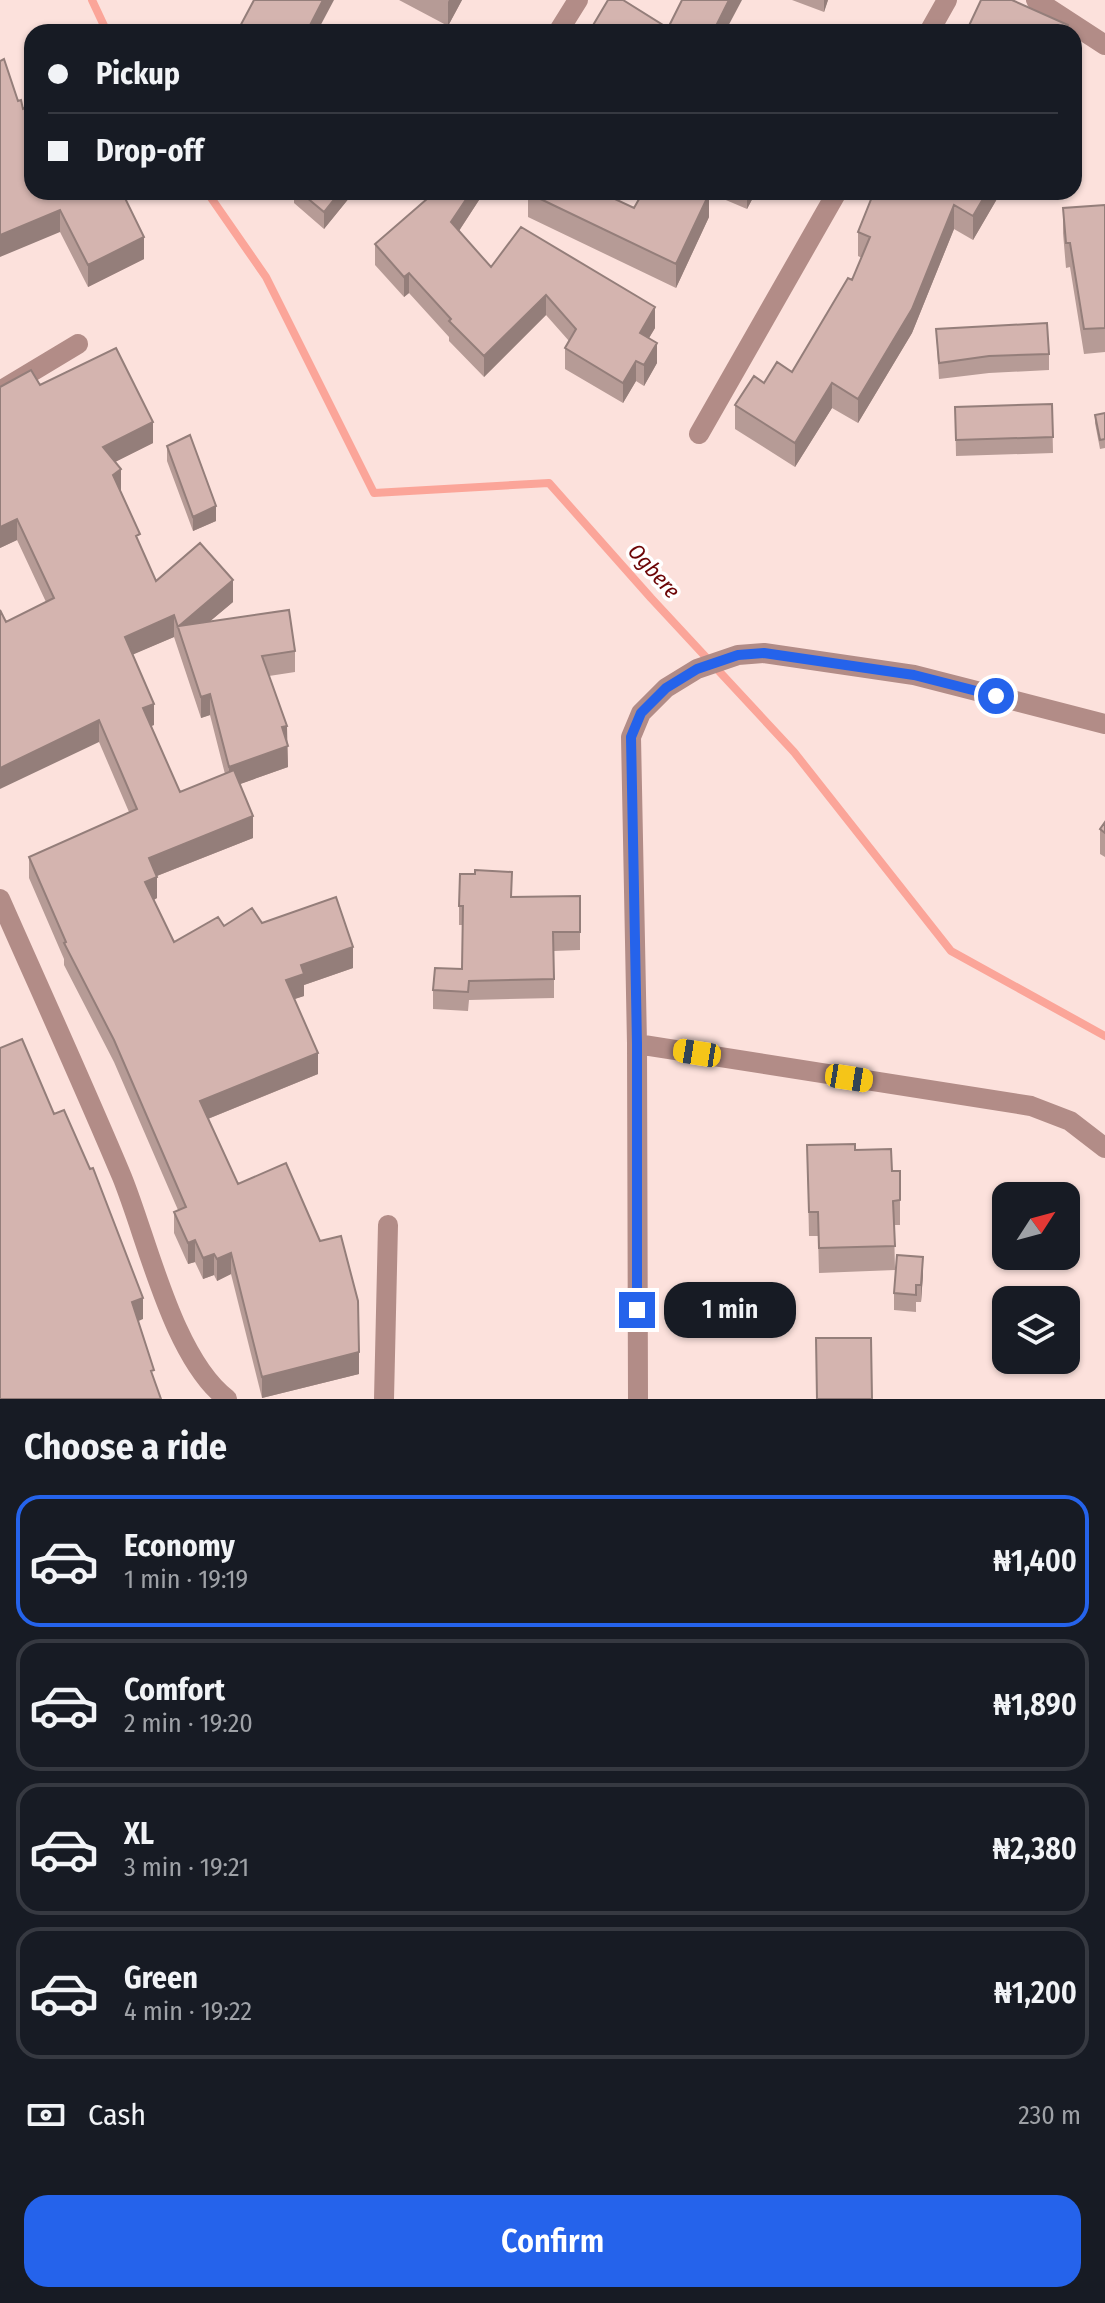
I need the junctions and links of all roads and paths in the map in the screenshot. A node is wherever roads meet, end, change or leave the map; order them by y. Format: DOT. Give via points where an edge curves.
graph roads {
  1 [pos="578,0"];
  2 [pos="947,0"];
  3 [pos="1036,0"];
  4 [pos="563,24"];
  5 [pos="934,24"];
  6 [pos="1073,24"];
  7 [pos="1082,30"];
  8 [pos="1105,45"];
  9 [pos="832,200"];
  10 [pos="78,344"];
  11 [pos="0,391"];
  12 [pos="699,434"];
  13 [pos="1105,724"];
  14 [pos="0,899"];
  15 [pos="637,1044"];
  16 [pos="1105,1148"];
  17 [pos="388,1225"];
  18 [pos="227,1399"];
  19 [pos="384,1399"];
  20 [pos="638,1399"];
  1 -- 4 [label="street"];
  2 -- 5 [label="street"];
  3 -- 6 [label="street"];
  7 -- 8 [label="street"];
  9 -- 12 [label="street"];
  10 -- 11 [label="street"];
  13 -- 15 [label="street" via="914,675 764,653 738,655 697,669 666,688 641,713 631,737"];
  14 -- 18 [label="street" via="122,1178 178,1330 198,1368"];
  15 -- 16 [label="street" via="1031,1106 1070,1121"];
  15 -- 20 [label="street"];
  17 -- 19 [label="street"];
}
